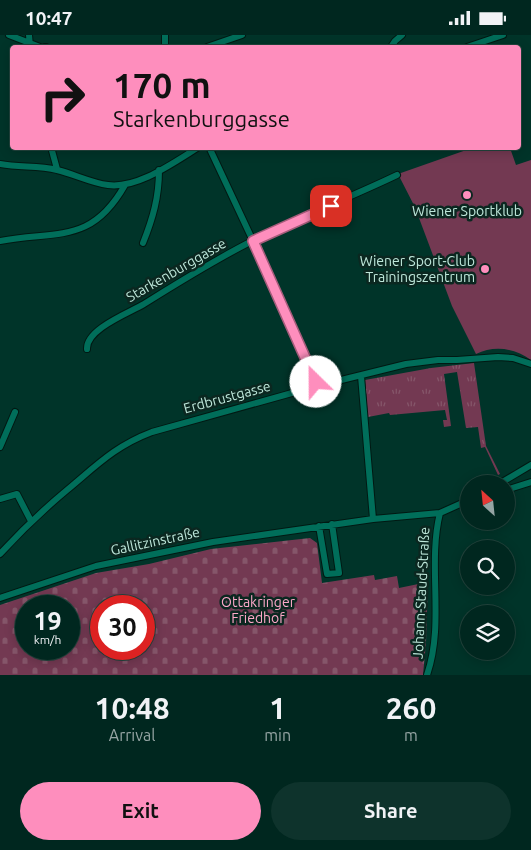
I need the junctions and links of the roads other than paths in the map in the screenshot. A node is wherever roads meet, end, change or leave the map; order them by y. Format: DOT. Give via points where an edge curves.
graph roads {
  1 [pos="9,35"];
  2 [pos="29,35"];
  3 [pos="242,35"];
  4 [pos="402,35"];
  5 [pos="503,35"];
  6 [pos="30,45"];
  7 [pos="213,45"];
  8 [pos="392,45"];
  9 [pos="472,45"];
  10 [pos="52,150"];
  11 [pos="194,150"];
  12 [pos="210,150"];
  13 [pos="0,165"];
  14 [pos="57,169"];
  15 [pos="159,170"];
  16 [pos="397,175"];
  17 [pos="125,185"];
  18 [pos="0,241"];
  19 [pos="253,241"];
  20 [pos="143,243"];
  21 [pos="87,349"];
  22 [pos="531,364"];
  23 [pos="361,376"];
  24 [pos="317,386"];
  25 [pos="15,413"];
  26 [pos="0,447"];
  27 [pos="531,465"];
  28 [pos="514,475"];
  29 [pos="531,482"];
  30 [pos="515,487"];
  31 [pos="24,490"];
  32 [pos="17,494"];
  33 [pos="0,499"];
  34 [pos="460,504"];
  35 [pos="440,513"];
  36 [pos="373,519"];
  37 [pos="31,521"];
  38 [pos="332,525"];
  39 [pos="319,526"];
  40 [pos="0,554"];
  41 [pos="0,598"];
  42 [pos="427,675"];
  1 -- 6 [label="street"];
  2 -- 6 [label="street"];
  3 -- 7 [label="street"];
  4 -- 8 [label="street"];
  5 -- 9 [label="street"];
  10 -- 14 [label="street"];
  11 -- 15 [label="street"];
  12 -- 19 [label="street"];
  13 -- 14 [label="street"];
  14 -- 17 [label="street" via="109,185"];
  15 -- 17 [label="street"];
  15 -- 20 [label="street" via="154,217"];
  16 -- 19 [label="street, Starkenburggasse"];
  17 -- 18 [label="street" via="102,215 79,229"];
  19 -- 21 [label="street, Starkenburggasse" via="99,328"];
  19 -- 24 [label="street"];
  22 -- 23 [label="street, Erdbrustgasse" via="506,357 438,360 406,364"];
  23 -- 24 [label="street, Erdbrustgasse"];
  23 -- 36 [label="street"];
  24 -- 37 [label="street, Erdbrustgasse" via="140,436 107,455"];
  25 -- 26 [label="street"];
  27 -- 28 [label="street"];
  29 -- 30 [label="street"];
  31 -- 32 [label="street"];
  32 -- 33 [label="street"];
  32 -- 37 [label="street"];
  34 -- 35 [label="street, Gallitzinstraße"];
  35 -- 36 [label="street, Gallitzinstraße"];
  35 -- 42 [label="street, Johann-Staud-Straße" via="436,534 434,629"];
  36 -- 38 [label="street, Gallitzinstraße"];
  37 -- 40 [label="street, Erdbrustgasse"];
  38 -- 39 [label="street, Gallitzinstraße"];
  38 -- 39 [label="street" via="339,573 326,574"];
  39 -- 41 [label="street, Gallitzinstraße" via="213,542 96,566"];
}
